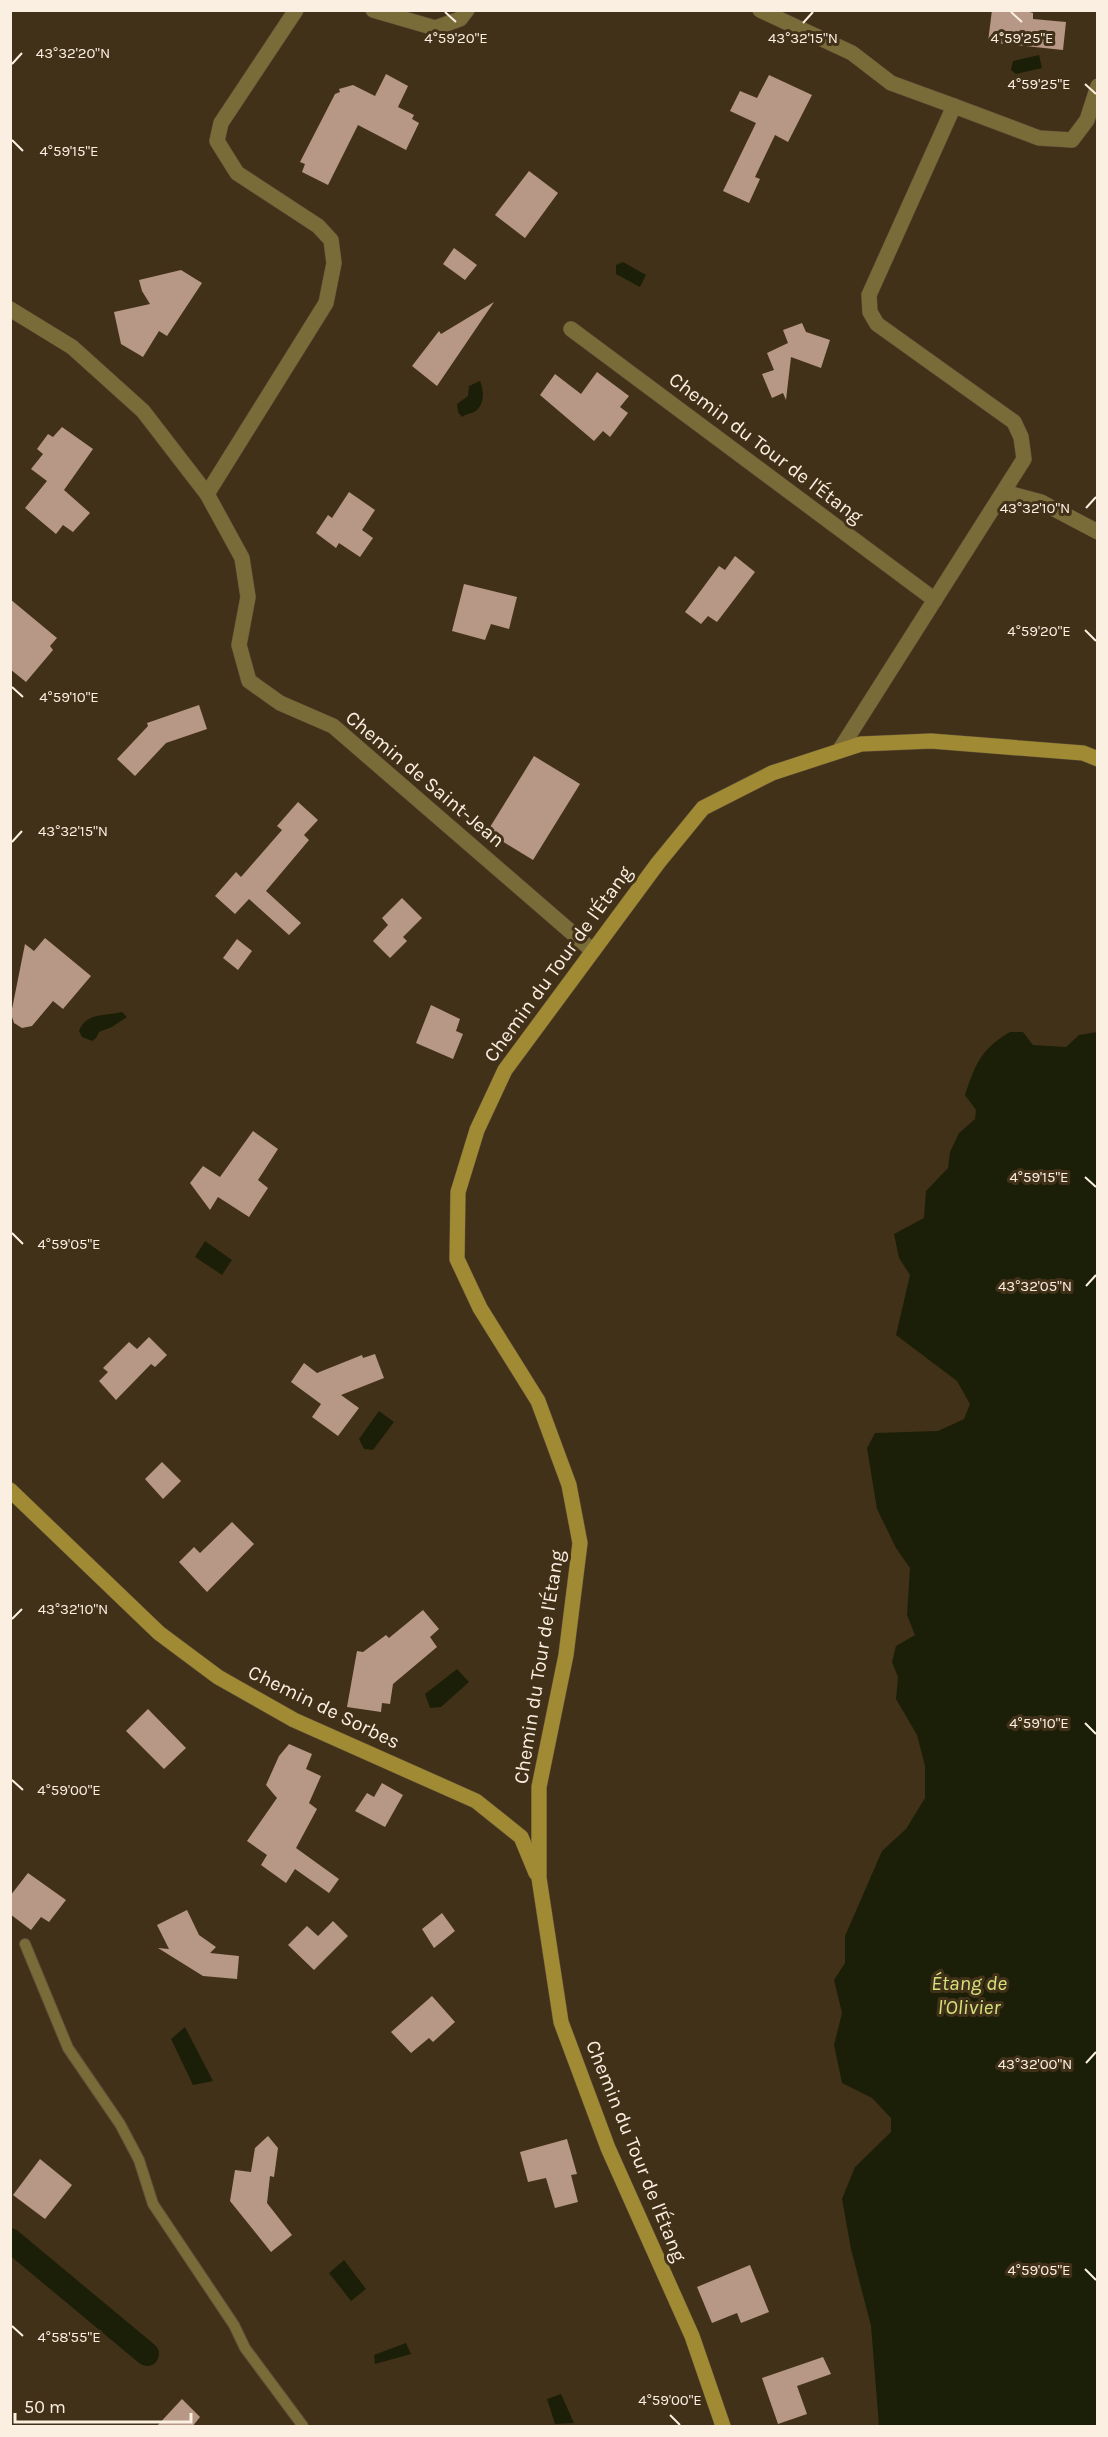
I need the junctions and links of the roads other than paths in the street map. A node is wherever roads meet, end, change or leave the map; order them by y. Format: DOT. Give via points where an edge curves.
graph roads {
  1 [pos="296,10"];
  2 [pos="373,10"];
  3 [pos="468,10"];
  4 [pos="760,10"];
  5 [pos="1098,86"];
  6 [pos="954,106"];
  7 [pos="10,309"];
  8 [pos="571,329"];
  9 [pos="1004,492"];
  10 [pos="207,494"];
  11 [pos="1098,532"];
  12 [pos="935,600"];
  13 [pos="839,751"];
  14 [pos="1098,759"];
  15 [pos="593,951"];
  16 [pos="10,1490"];
  17 [pos="539,1878"];
  18 [pos="25,1944"];
  19 [pos="303,2427"];
  20 [pos="723,2427"];
  1 -- 10 [label="street" via="222,123 217,141 237,173 318,226 331,240 334,263 326,303"];
  2 -- 3 [label="street" via="435,28 460,19"];
  4 -- 6 [label="street" via="852,53 891,83"];
  5 -- 6 [label="street" via="1087,120 1072,140 1039,138"];
  6 -- 9 [label="street" via="869,295 870,312 877,324 1014,422 1024,459"];
  7 -- 10 [label="street, Chemin de Saint-Jean" via="72,347 143,411"];
  8 -- 12 [label="street, Chemin du Tour de l'Étang"];
  9 -- 11 [label="street" via="1041,502"];
  9 -- 12 [label="street"];
  10 -- 15 [label="street, Chemin de Saint-Jean" via="242,558 248,597 239,645 249,681 280,703 333,726"];
  12 -- 13 [label="street"];
  13 -- 14 [label="street, Chemin du Tour de l'Étang" via="861,744 931,741 1083,753"];
  13 -- 15 [label="street, Chemin du Tour de l'Étang" via="772,773 703,808"];
  15 -- 17 [label="street, Chemin du Tour de l'Étang" via="505,1070 477,1130 458,1192 457,1259 480,1308 538,1401 568,1485 580,1543 566,1655 539,1787"];
  16 -- 17 [label="street, Chemin de Sorbes" via="159,1634 218,1677 294,1720 476,1801 521,1838"];
  17 -- 20 [label="street, Chemin du Tour de l'Étang" via="561,2022 608,2148 692,2336"];
  18 -- 19 [label="lane" via="68,2048 120,2124 139,2160 153,2204 234,2325 245,2348"];
}
